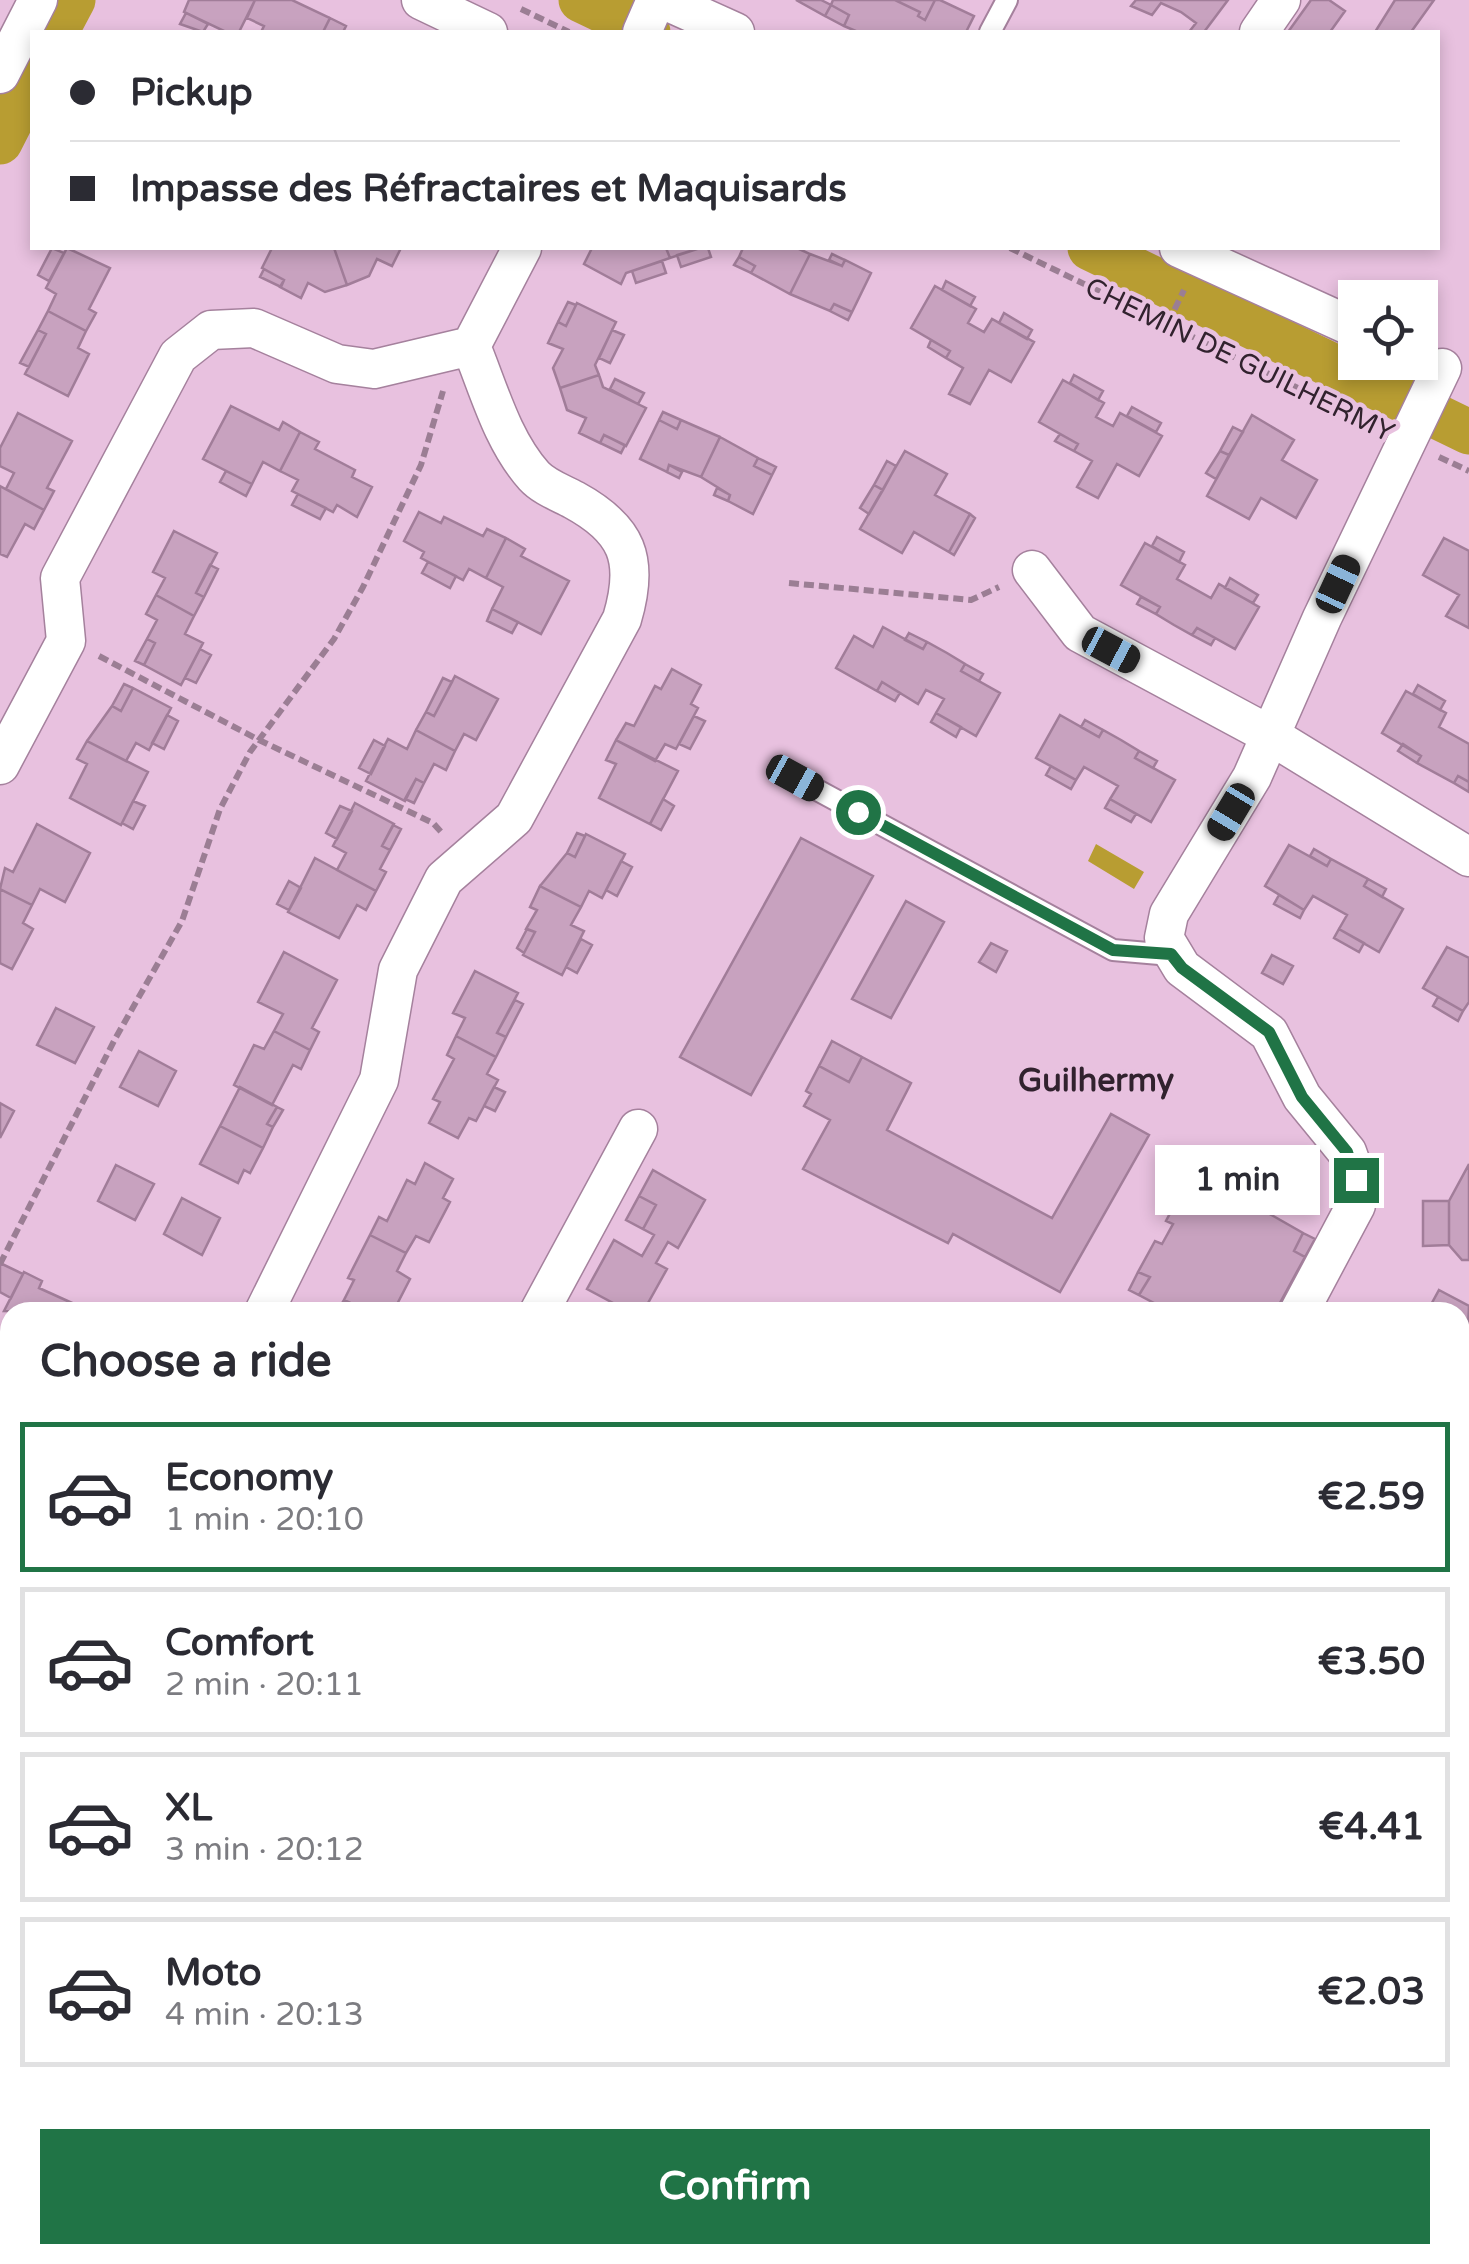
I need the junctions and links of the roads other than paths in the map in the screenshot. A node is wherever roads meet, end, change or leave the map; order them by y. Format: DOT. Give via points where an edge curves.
graph roads {
  1 [pos="38,0"];
  2 [pos="421,0"];
  3 [pos="1007,0"];
  4 [pos="1281,0"];
  5 [pos="653,12"];
  6 [pos="484,30"];
  7 [pos="727,30"];
  8 [pos="991,30"];
  9 [pos="1259,30"];
  10 [pos="0,74"];
  11 [pos="521,250"];
  12 [pos="1182,250"];
  13 [pos="1338,320"];
  14 [pos="471,346"];
  15 [pos="1430,395"];
  16 [pos="1032,570"];
  17 [pos="1268,734"];
  18 [pos="0,766"];
  19 [pos="795,778"];
  20 [pos="1469,857"];
  21 [pos="1171,954"];
  22 [pos="638,1129"];
  23 [pos="269,1302"];
  24 [pos="544,1302"];
  25 [pos="1305,1302"];
  1 -- 10 [label="street"];
  2 -- 6 [label="street"];
  3 -- 8 [label="lane"];
  4 -- 9 [label="street"];
  5 -- 7 [label="street"];
  11 -- 14 [label="street"];
  12 -- 13 [label="street"];
  14 -- 18 [label="street" via="374,369 337,364 254,328 210,330 178,356 60,578 66,641"];
  14 -- 23 [label="street" via="514,450 538,480 603,516 620,536 631,588 622,618 514,818 444,878 398,970 379,1080"];
  15 -- 17 [label="street"];
  16 -- 17 [label="street" via="1080,633"];
  17 -- 20 [label="street"];
  17 -- 21 [label="street" via="1252,778 1170,914 1164,938"];
  19 -- 21 [label="lane" via="1113,950"];
  21 -- 25 [label="street" via="1269,1032 1302,1097 1347,1152 1356,1206"];
  22 -- 24 [label="street"];
}
